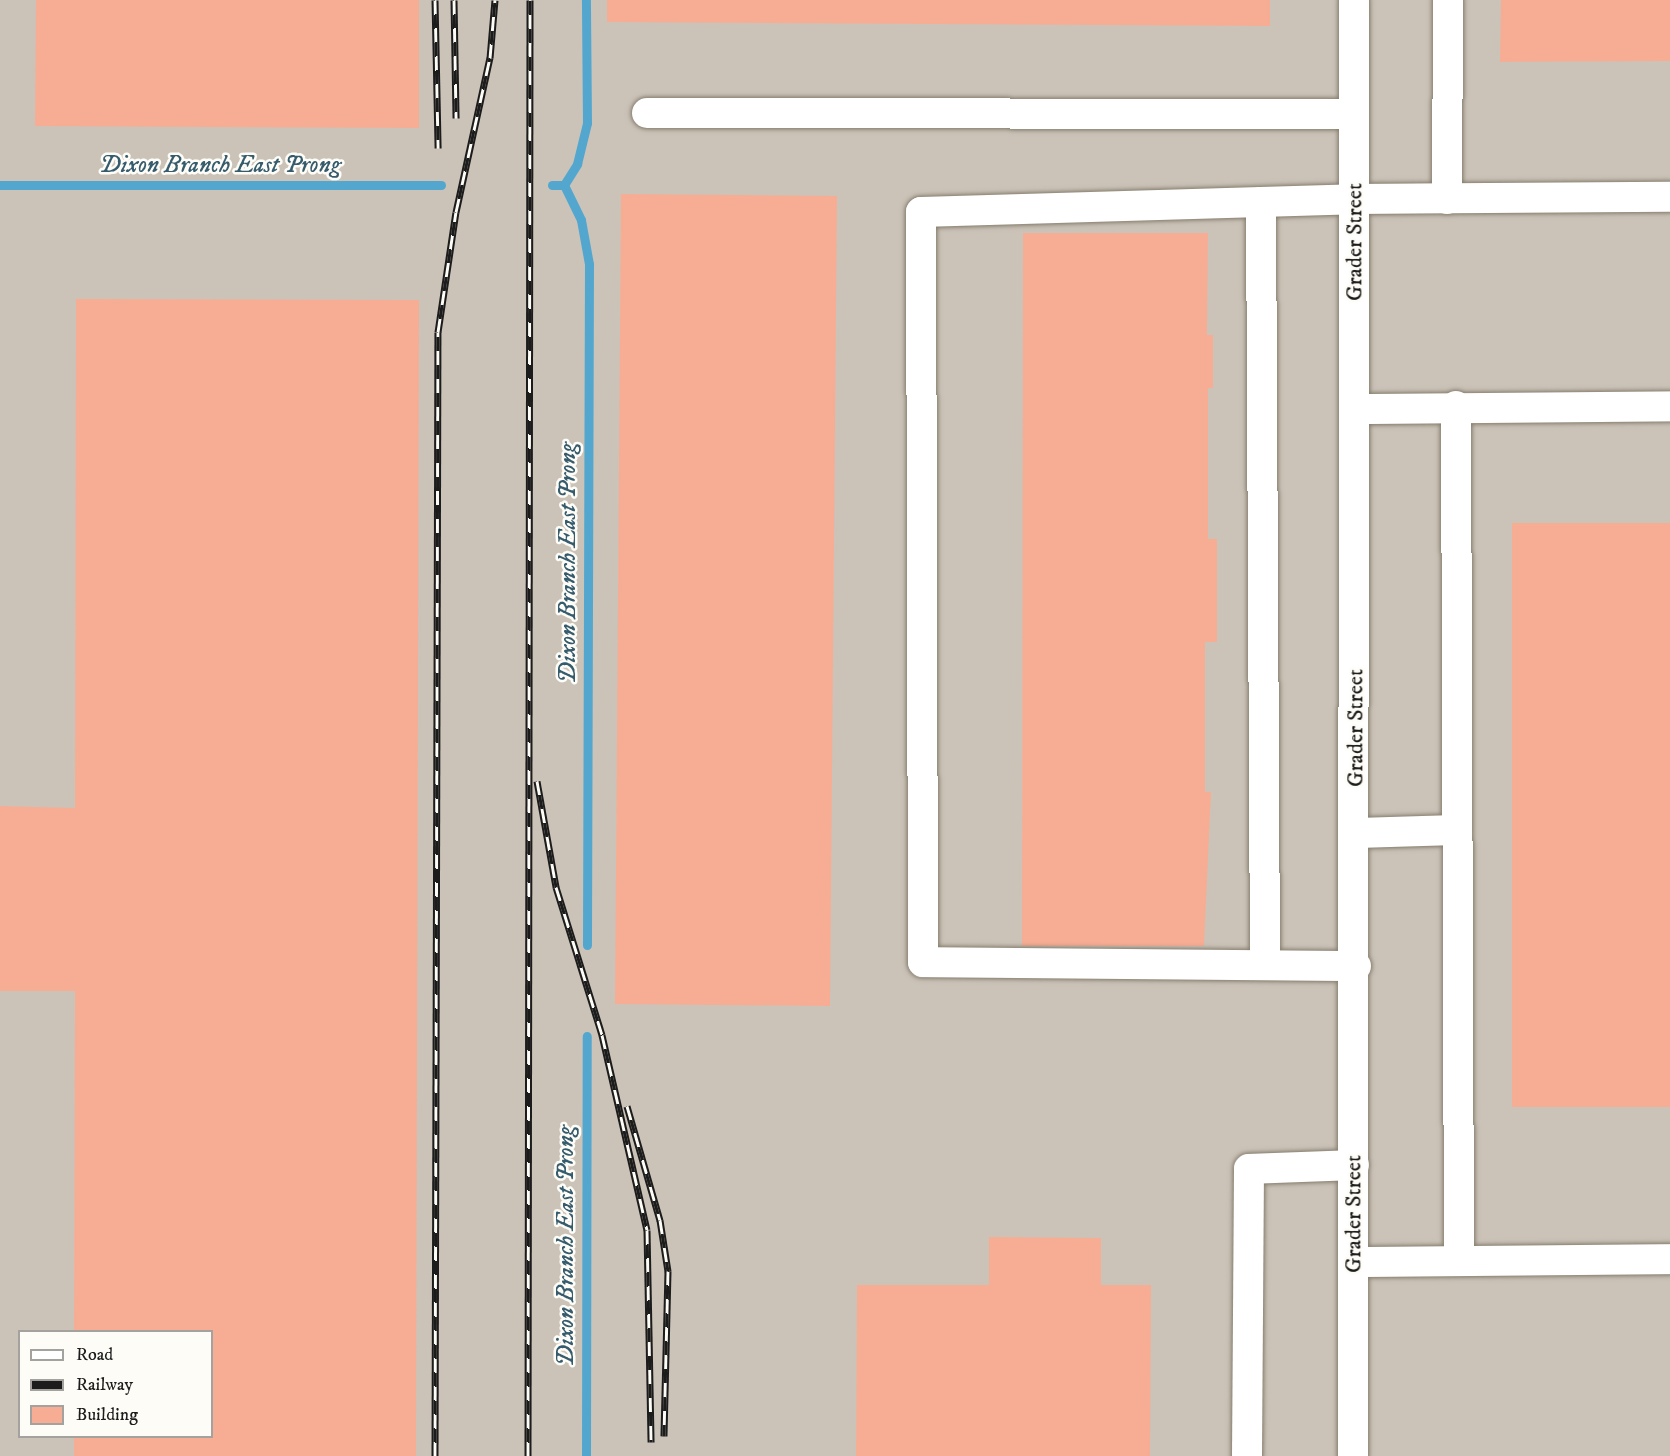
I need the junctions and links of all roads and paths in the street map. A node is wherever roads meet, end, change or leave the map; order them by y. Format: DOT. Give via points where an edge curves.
graph roads {
  1 [pos="1354,0"];
  2 [pos="1448,0"];
  3 [pos="647,113"];
  4 [pos="1354,114"];
  5 [pos="1447,198"];
  6 [pos="1670,198"];
  7 [pos="1354,199"];
  8 [pos="1261,202"];
  9 [pos="1670,405"];
  10 [pos="1456,406"];
  11 [pos="1356,409"];
  12 [pos="1457,830"];
  13 [pos="1356,833"];
  14 [pos="1266,965"];
  15 [pos="1356,966"];
  16 [pos="1354,1165"];
  17 [pos="1670,1258"];
  18 [pos="1460,1260"];
  19 [pos="1354,1262"];
  20 [pos="1246,1456"];
  21 [pos="1353,1456"];
  1 -- 4 [label="street, Grader Street"];
  2 -- 5 [label="street"];
  3 -- 4 [label="street"];
  4 -- 7 [label="street, Grader Street"];
  5 -- 6 [label="street"];
  5 -- 7 [label="street"];
  7 -- 8 [label="street"];
  7 -- 11 [label="street, Grader Street"];
  8 -- 14 [label="street"];
  8 -- 14 [label="street" via="921,213 923,962"];
  9 -- 10 [label="street"];
  10 -- 11 [label="street"];
  10 -- 12 [label="street"];
  11 -- 13 [label="street, Grader Street"];
  12 -- 13 [label="street"];
  12 -- 18 [label="street"];
  13 -- 15 [label="street, Grader Street"];
  14 -- 15 [label="street"];
  15 -- 16 [label="street, Grader Street"];
  16 -- 19 [label="street, Grader Street"];
  16 -- 20 [label="street" via="1249,1169"];
  17 -- 18 [label="street"];
  18 -- 19 [label="street"];
  19 -- 21 [label="street, Grader Street"];
}
